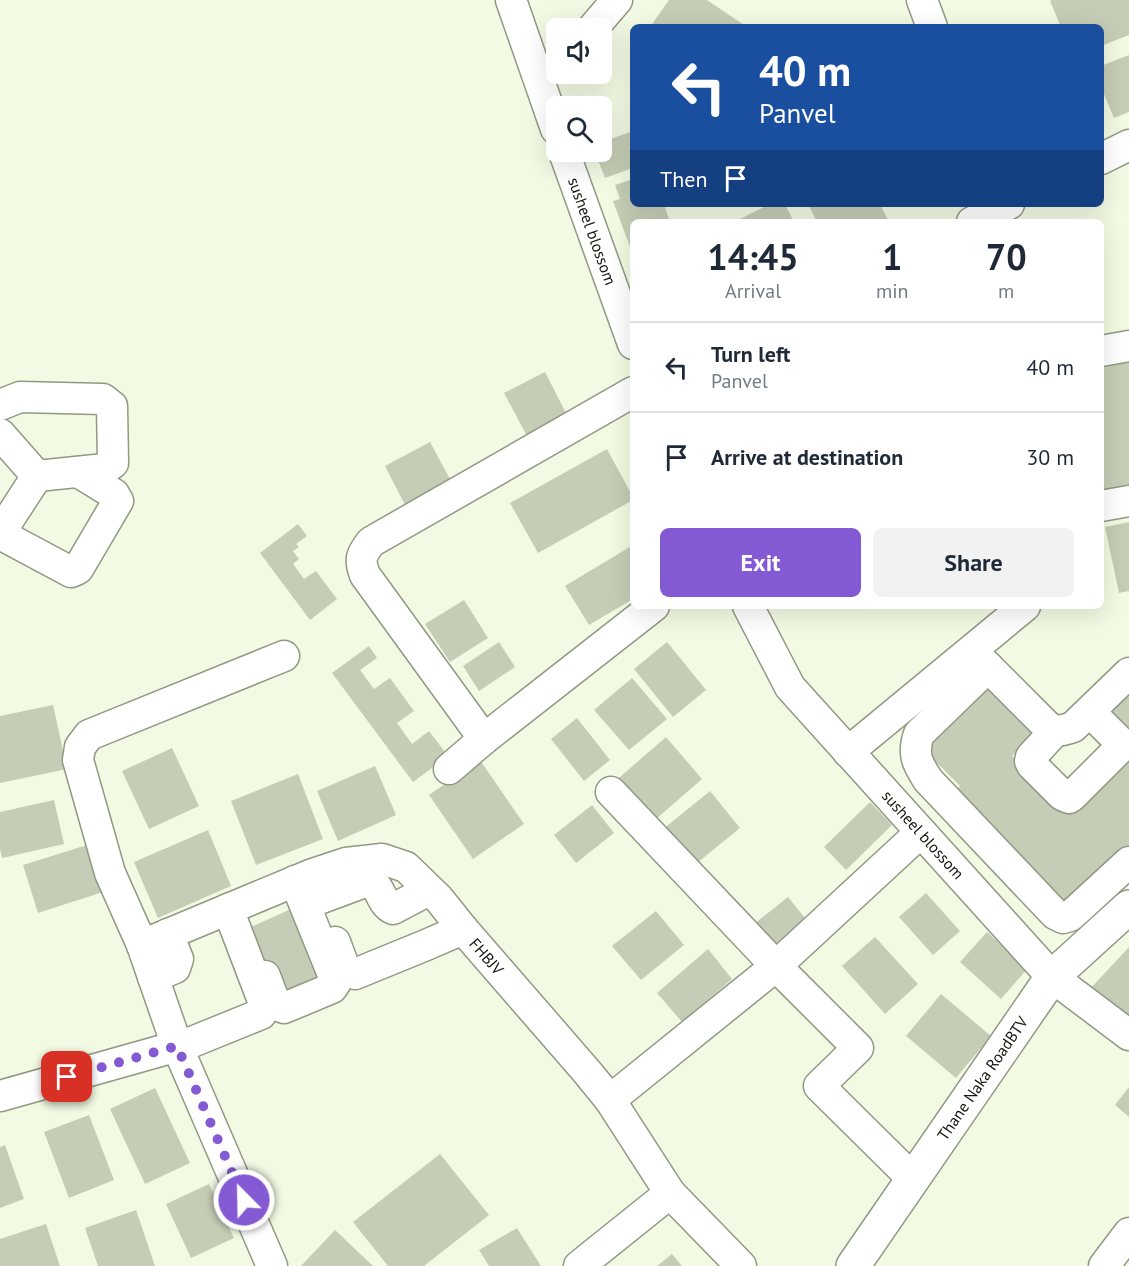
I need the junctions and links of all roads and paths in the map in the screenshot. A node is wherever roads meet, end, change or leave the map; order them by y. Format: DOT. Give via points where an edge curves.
graph roads {
  1 [pos="511,0"];
  2 [pos="617,0"];
  3 [pos="922,0"];
  4 [pos="602,18"];
  5 [pos="931,24"];
  6 [pos="546,73"];
  7 [pos="1129,145"];
  8 [pos="1104,158"];
  9 [pos="568,162"];
  10 [pos="998,207"];
  11 [pos="977,219"];
  12 [pos="630,336"];
  13 [pos="1129,346"];
  14 [pos="1104,350"];
  15 [pos="630,394"];
  16 [pos="0,405"];
  17 [pos="0,435"];
  18 [pos="78,472"];
  19 [pos="38,476"];
  20 [pos="1129,501"];
  21 [pos="1104,505"];
  22 [pos="0,533"];
  23 [pos="650,609"];
  24 [pos="750,609"];
  25 [pos="1022,609"];
  26 [pos="284,656"];
  27 [pos="980,659"];
  28 [pos="1129,673"];
  29 [pos="1090,712"];
  30 [pos="1055,730"];
  31 [pos="484,739"];
  32 [pos="848,752"];
  33 [pos="449,769"];
  34 [pos="611,792"];
  35 [pos="921,832"];
  36 [pos="1129,862"];
  37 [pos="332,880"];
  38 [pos="430,891"];
  39 [pos="233,907"];
  40 [pos="1129,907"];
  41 [pos="463,929"];
  42 [pos="155,940"];
  43 [pos="419,948"];
  44 [pos="776,966"];
  45 [pos="1052,977"];
  46 [pos="1129,1035"];
  47 [pos="187,1043"];
  48 [pos="0,1096"];
  49 [pos="610,1101"];
  50 [pos="913,1179"];
  51 [pos="670,1193"];
  52 [pos="1129,1233"];
  53 [pos="272,1266"];
  54 [pos="579,1266"];
  55 [pos="741,1266"];
  56 [pos="853,1266"];
  57 [pos="1104,1266"];
  1 -- 6 [label="street"];
  2 -- 4 [label="street"];
  3 -- 5 [label="street"];
  7 -- 8 [label="street"];
  9 -- 12 [label="street, susheel blossom"];
  10 -- 11 [label="street"];
  13 -- 14 [label="street"];
  15 -- 31 [label="street" via="371,542 363,552 360,563 365,575"];
  16 -- 18 [label="street" via="20,397 103,399 112,406 113,463 105,470"];
  17 -- 19 [label="street"];
  18 -- 19 [label="street"];
  18 -- 22 [label="street" via="114,494 118,501 78,570 71,572"];
  19 -- 22 [label="street"];
  20 -- 21 [label="street"];
  23 -- 31 [label="street"];
  24 -- 32 [label="street, susheel blossom" via="789,687"];
  25 -- 27 [label="street"];
  26 -- 42 [label="street" via="89,735 80,747 78,760 110,873"];
  27 -- 30 [label="street"];
  27 -- 32 [label="street"];
  27 -- 36 [label="street" via="919,734 915,754 928,780 1063,918 1070,916"];
  28 -- 29 [label="street"];
  29 -- 30 [label="street" via="1073,727"];
  29 -- 30 [label="street" via="1120,745 1069,798 1030,760"];
  31 -- 33 [label="street"];
  32 -- 35 [label="street, susheel blossom"];
  34 -- 44 [label="street"];
  35 -- 44 [label="street"];
  35 -- 45 [label="street, susheel blossom"];
  37 -- 38 [label="street, FHBJV" via="382,859 406,867"];
  37 -- 38 [label="street" via="370,880 393,909"];
  37 -- 39 [label="street, FHBJV"];
  37 -- 39 [label="street" via="336,982 284,1008 276,1005"];
  37 -- 43 [label="street" via="345,969 355,974"];
  38 -- 41 [label="street, FHBJV"];
  38 -- 43 [label="street" via="403,921"];
  39 -- 42 [label="street, FHBJV"];
  39 -- 47 [label="street" via="265,1006 261,1014"];
  40 -- 45 [label="main road, Thane Naka RoadBTV"];
  41 -- 43 [label="street"];
  41 -- 49 [label="street, FHBJV"];
  42 -- 47 [label="street" via="178,959 166,987"];
  44 -- 49 [label="street"];
  44 -- 50 [label="street" via="858,1048 819,1086"];
  45 -- 46 [label="street, susheel blossom"];
  45 -- 50 [label="main road, Thane Naka RoadBTV"];
  47 -- 48 [label="street"];
  47 -- 53 [label="street"];
  49 -- 51 [label="street, FHBJV"];
  50 -- 56 [label="main road, Thane Naka RoadBTV"];
  51 -- 54 [label="street"];
  51 -- 55 [label="street, FHBJV"];
  52 -- 57 [label="street"];
}
